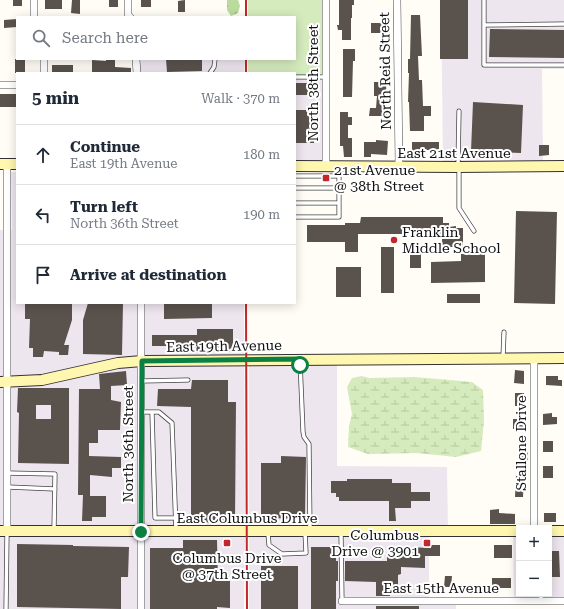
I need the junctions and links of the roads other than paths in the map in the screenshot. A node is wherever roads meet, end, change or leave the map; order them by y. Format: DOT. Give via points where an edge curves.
graph roads {
  1 [pos="34,0"];
  2 [pos="128,0"];
  3 [pos="326,0"];
  4 [pos="397,0"];
  5 [pos="484,0"];
  6 [pos="34,16"];
  7 [pos="129,16"];
  8 [pos="564,24"];
  9 [pos="484,25"];
  10 [pos="44,60"];
  11 [pos="136,60"];
  12 [pos="215,60"];
  13 [pos="564,65"];
  14 [pos="44,72"];
  15 [pos="136,72"];
  16 [pos="211,72"];
  17 [pos="296,77"];
  18 [pos="326,77"];
  19 [pos="0,85"];
  20 [pos="16,86"];
  21 [pos="459,111"];
  22 [pos="8,164"];
  23 [pos="296,166"];
  24 [pos="399,166"];
  25 [pos="564,166"];
  26 [pos="326,167"];
  27 [pos="458,167"];
  28 [pos="339,171"];
  29 [pos="296,176"];
  30 [pos="296,188"];
  31 [pos="339,188"];
  32 [pos="296,203"];
  33 [pos="339,203"];
  34 [pos="296,217"];
  35 [pos="474,231"];
  36 [pos="141,304"];
  37 [pos="504,332"];
  38 [pos="503,358"];
  39 [pos="534,358"];
  40 [pos="564,358"];
  41 [pos="300,359"];
  42 [pos="142,361"];
  43 [pos="188,380"];
  44 [pos="142,381"];
  45 [pos="3,382"];
  46 [pos="142,412"];
  47 [pos="152,412"];
  48 [pos="6,473"];
  49 [pos="6,487"];
  50 [pos="55,489"];
  51 [pos="175,518"];
  52 [pos="534,525"];
  53 [pos="3,531"];
  54 [pos="54,532"];
  55 [pos="141,532"];
  56 [pos="176,532"];
  57 [pos="268,532"];
  58 [pos="307,532"];
  59 [pos="341,532"];
  60 [pos="516,532"];
  61 [pos="552,532"];
  62 [pos="564,532"];
  63 [pos="541,597"];
  64 [pos="564,600"];
  65 [pos="342,601"];
  66 [pos="6,609"];
  67 [pos="141,609"];
  1 -- 6 [label="street"];
  2 -- 7 [label="street"];
  3 -- 18 [label="street, North 38th Street"];
  4 -- 24 [label="street, North Reid Street"];
  5 -- 9 [label="lane"];
  8 -- 9 [label="lane"];
  9 -- 13 [label="lane" via="484,65"];
  10 -- 14 [label="street"];
  11 -- 15 [label="street"];
  12 -- 16 [label="lane"];
  17 -- 18 [label="lane"];
  18 -- 26 [label="street, North 38th Street"];
  19 -- 20 [label="street"];
  21 -- 27 [label="lane"];
  22 -- 45 [label="street"];
  23 -- 26 [label="main road, East 21st Avenue"];
  24 -- 27 [label="main road, East 21st Avenue"];
  24 -- 28 [label="main road, East 21st Avenue"];
  25 -- 27 [label="main road, East 21st Avenue"];
  26 -- 28 [label="main road, East 21st Avenue"];
  27 -- 35 [label="lane" via="459,208"];
  28 -- 29 [label="lane"];
  28 -- 31 [label="lane"];
  30 -- 31 [label="lane"];
  31 -- 33 [label="lane"];
  32 -- 33 [label="lane"];
  33 -- 34 [label="lane" via="339,217"];
  36 -- 42 [label="street, North 36th Street"];
  37 -- 38 [label="lane"];
  38 -- 39 [label="main road, East 19th Avenue"];
  38 -- 41 [label="main road, East 19th Avenue"];
  39 -- 40 [label="main road, East 19th Avenue"];
  39 -- 52 [label="street, Stallone Drive"];
  41 -- 42 [label="main road, East 19th Avenue"];
  41 -- 58 [label="lane" via="303,432 309,444"];
  42 -- 44 [label="street, North 36th Street"];
  42 -- 45 [label="main road, East 19th Avenue" via="118,363 42,380"];
  43 -- 44 [label="lane"];
  44 -- 46 [label="street, North 36th Street"];
  45 -- 48 [label="street"];
  46 -- 47 [label="lane"];
  46 -- 55 [label="street, North 36th Street"];
  47 -- 51 [label="lane" via="159,412 172,423"];
  47 -- 51 [label="lane" via="155,518"];
  48 -- 49 [label="street"];
  48 -- 50 [label="lane" via="55,474"];
  49 -- 50 [label="lane"];
  49 -- 53 [label="street"];
  50 -- 54 [label="lane"];
  51 -- 56 [label="lane"];
  53 -- 54 [label="main road, East Columbus Drive"];
  53 -- 66 [label="lane"];
  54 -- 55 [label="main road, East Columbus Drive"];
  55 -- 56 [label="main road, East Columbus Drive"];
  55 -- 67 [label="street, North 36th Street"];
  56 -- 57 [label="main road, East Columbus Drive"];
  57 -- 58 [label="main road, East Columbus Drive"];
  57 -- 58 [label="lane" via="269,545 282,554 306,553"];
  58 -- 59 [label="main road, East Columbus Drive"];
  59 -- 60 [label="main road, East Columbus Drive"];
  59 -- 65 [label="lane"];
  61 -- 62 [label="main road"];
  63 -- 64 [label="street, East 15th Avenue"];
  63 -- 65 [label="street, East 15th Avenue"];
}
